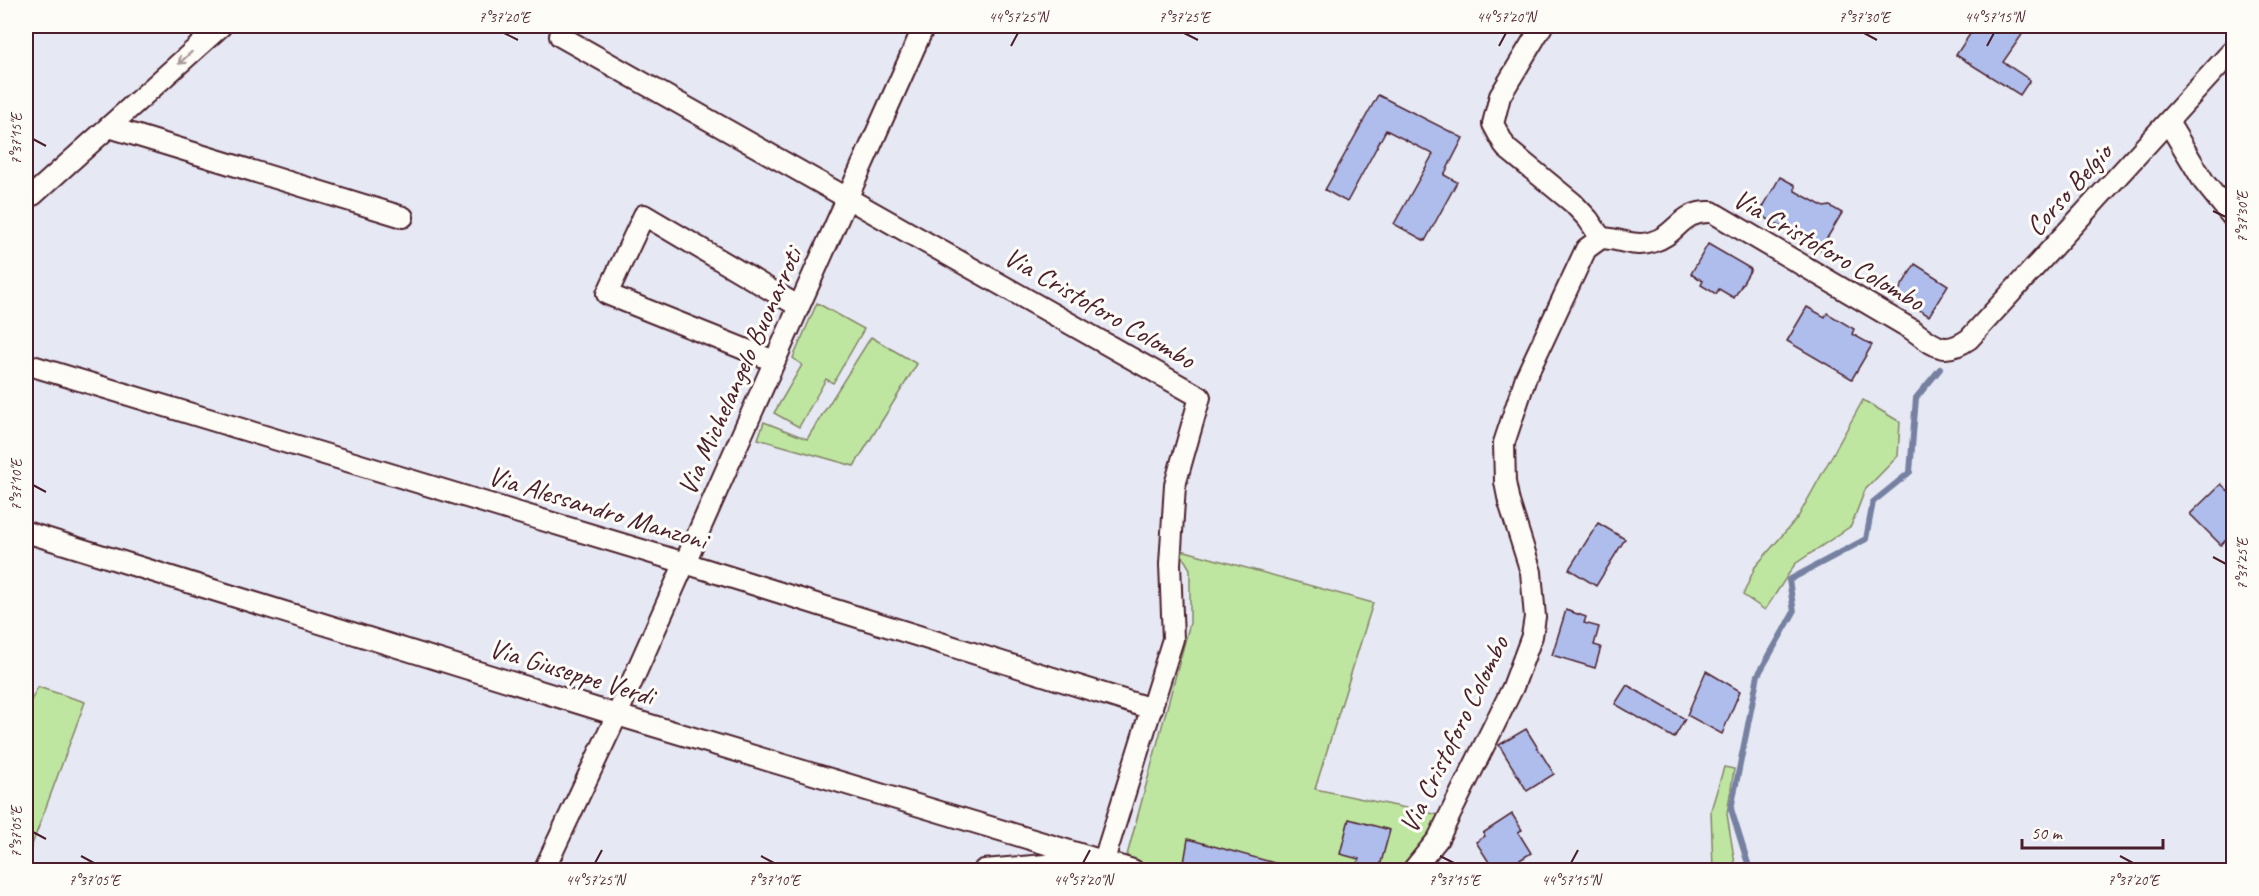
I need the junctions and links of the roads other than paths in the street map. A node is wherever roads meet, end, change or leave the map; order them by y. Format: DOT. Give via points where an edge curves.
graph roads {
  1 [pos="221,26"];
  2 [pos="1542,26"];
  3 [pos="918,28"];
  4 [pos="560,36"];
  5 [pos="2234,49"];
  6 [pos="2168,122"];
  7 [pos="109,127"];
  8 [pos="847,196"];
  9 [pos="26,197"];
  10 [pos="403,217"];
  11 [pos="2234,219"];
  12 [pos="1601,238"];
  13 [pos="798,306"];
  14 [pos="1935,347"];
  15 [pos="774,361"];
  16 [pos="26,363"];
  17 [pos="26,532"];
  18 [pos="685,563"];
  19 [pos="1152,709"];
  20 [pos="617,715"];
  21 [pos="1104,860"];
  22 [pos="544,870"];
  23 [pos="984,870"];
  24 [pos="1133,870"];
  25 [pos="1413,870"];
  1 -- 7 [label="street, one-way"];
  2 -- 12 [label="street" via="1500,96 1492,124 1506,148 1573,203"];
  3 -- 8 [label="street, Via Michelangelo Buonarroti"];
  4 -- 8 [label="street, Via Cristoforo Colombo"];
  5 -- 6 [label="street, Corso Belgio"];
  6 -- 11 [label="street" via="2204,182"];
  6 -- 14 [label="street, Corso Belgio" via="1970,339 1947,349"];
  7 -- 9 [label="street"];
  7 -- 10 [label="street"];
  8 -- 13 [label="street, Via Michelangelo Buonarroti"];
  8 -- 19 [label="street, Via Cristoforo Colombo" via="1200,397 1175,485 1170,564 1173,639"];
  12 -- 14 [label="street, Via Cristoforo Colombo" via="1633,244 1654,242 1692,213 1712,212"];
  12 -- 25 [label="street, Via Cristoforo Colombo" via="1587,249 1566,290 1526,377 1504,443 1504,482 1531,572 1534,595 1532,636 1525,660 1438,839"];
  13 -- 15 [label="street, Via Michelangelo Buonarroti"];
  13 -- 15 [label="street" via="644,215 607,294"];
  15 -- 18 [label="street, Via Michelangelo Buonarroti"];
  16 -- 18 [label="street, Via Alessandro Manzoni"];
  17 -- 20 [label="street, Via Giuseppe Verdi"];
  18 -- 19 [label="street, Via Alessandro Manzoni"];
  18 -- 20 [label="street, Via Michelangelo Buonarroti"];
  19 -- 21 [label="street, Via Cristoforo Colombo"];
  20 -- 21 [label="street, Via Giuseppe Verdi" via="1022,839"];
  20 -- 22 [label="street, Via Michelangelo Buonarroti"];
  21 -- 23 [label="street"];
  21 -- 24 [label="street"];
}
